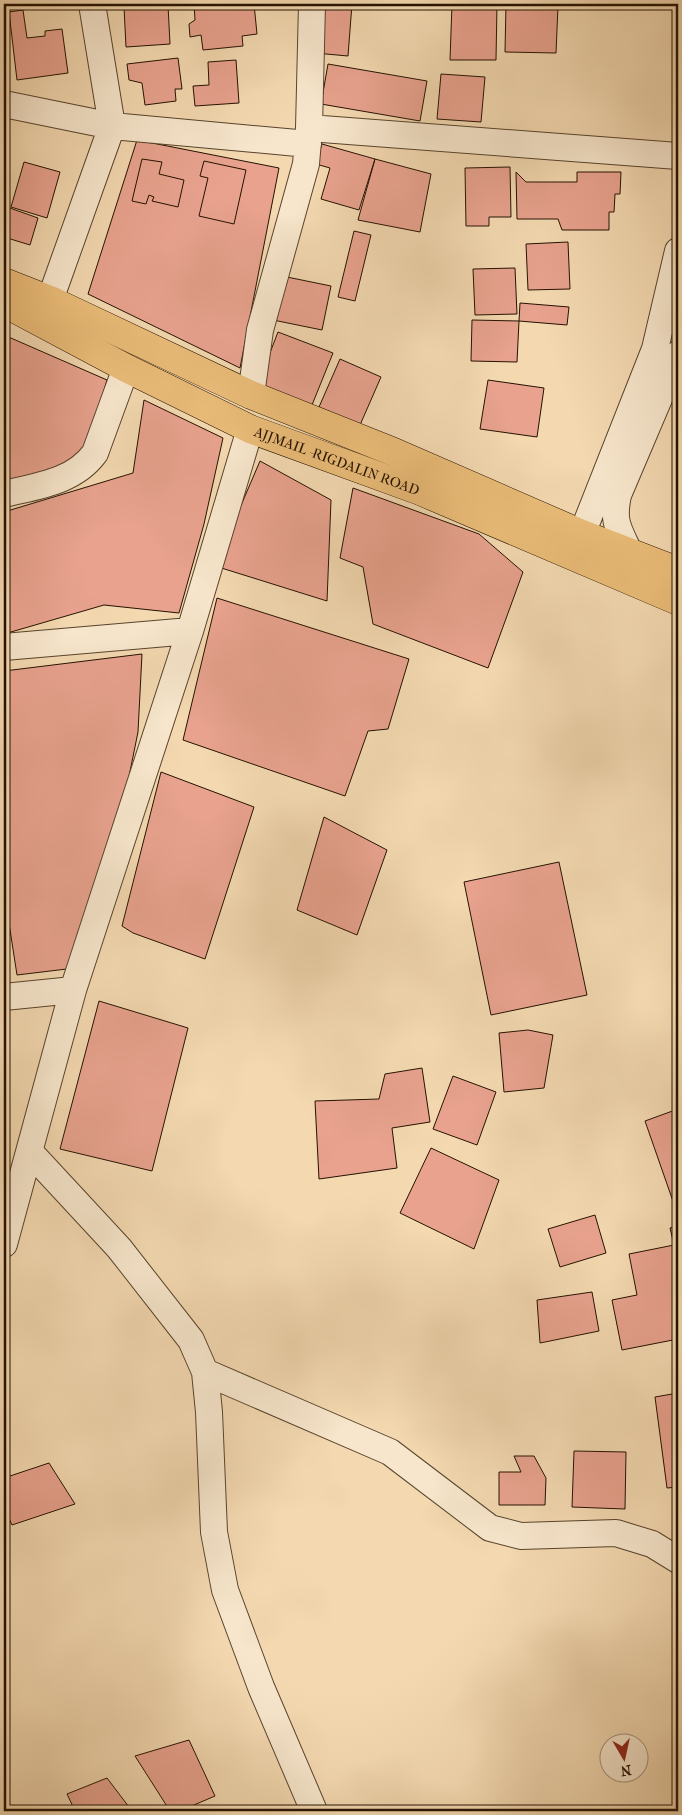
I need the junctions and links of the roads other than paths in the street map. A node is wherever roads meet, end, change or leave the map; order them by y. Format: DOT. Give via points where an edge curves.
graph roads {
  1 [pos="92,4"];
  2 [pos="312,4"];
  3 [pos="4,104"];
  4 [pos="112,126"];
  5 [pos="308,136"];
  6 [pos="678,156"];
  7 [pos="678,251"];
  8 [pos="4,282"];
  9 [pos="50,300"];
  10 [pos="4,304"];
  11 [pos="678,354"];
  12 [pos="126,368"];
  13 [pos="251,395"];
  14 [pos="250,429"];
  15 [pos="4,494"];
  16 [pos="581,547"];
  17 [pos="630,554"];
  18 [pos="678,571"];
  19 [pos="678,601"];
  20 [pos="190,631"];
  21 [pos="4,647"];
  22 [pos="73,990"];
  23 [pos="4,997"];
  24 [pos="30,1152"];
  25 [pos="4,1244"];
  26 [pos="205,1372"];
  27 [pos="678,1560"];
  28 [pos="314,1811"];
  1 -- 4 [label="street"];
  2 -- 5 [label="street"];
  3 -- 4 [label="street"];
  4 -- 5 [label="street"];
  4 -- 9 [label="street"];
  5 -- 6 [label="street"];
  5 -- 13 [label="street" via="306,164 260,330"];
  7 -- 16 [label="street" via="655,349"];
  8 -- 9 [label="main road, AJJMAIL -RIGDALIN ROAD"];
  9 -- 13 [label="main road, AJJMAIL -RIGDALIN ROAD"];
  10 -- 12 [label="main road, AJJMAIL -RIGDALIN ROAD"];
  11 -- 17 [label="street" via="618,494 614,512"];
  12 -- 14 [label="main road, AJJMAIL -RIGDALIN ROAD"];
  12 -- 15 [label="street" via="95,453 87,464 67,477"];
  13 -- 16 [label="main road, AJJMAIL -RIGDALIN ROAD" via="394,452"];
  14 -- 16 [label="main road, AJJMAIL -RIGDALIN ROAD"];
  14 -- 20 [label="street"];
  16 -- 17 [label="main road, AJJMAIL -RIGDALIN ROAD"];
  16 -- 19 [label="main road, AJJMAIL -RIGDALIN ROAD"];
  17 -- 18 [label="main road, AJJMAIL -RIGDALIN ROAD"];
  20 -- 21 [label="street"];
  20 -- 22 [label="street"];
  22 -- 23 [label="street"];
  22 -- 24 [label="street"];
  24 -- 25 [label="street"];
  24 -- 26 [label="street" via="119,1248 190,1340"];
  26 -- 27 [label="street" via="390,1452 490,1528 521,1536 616,1533 652,1544"];
  26 -- 28 [label="street" via="214,1532 225,1590 261,1687"];
}
